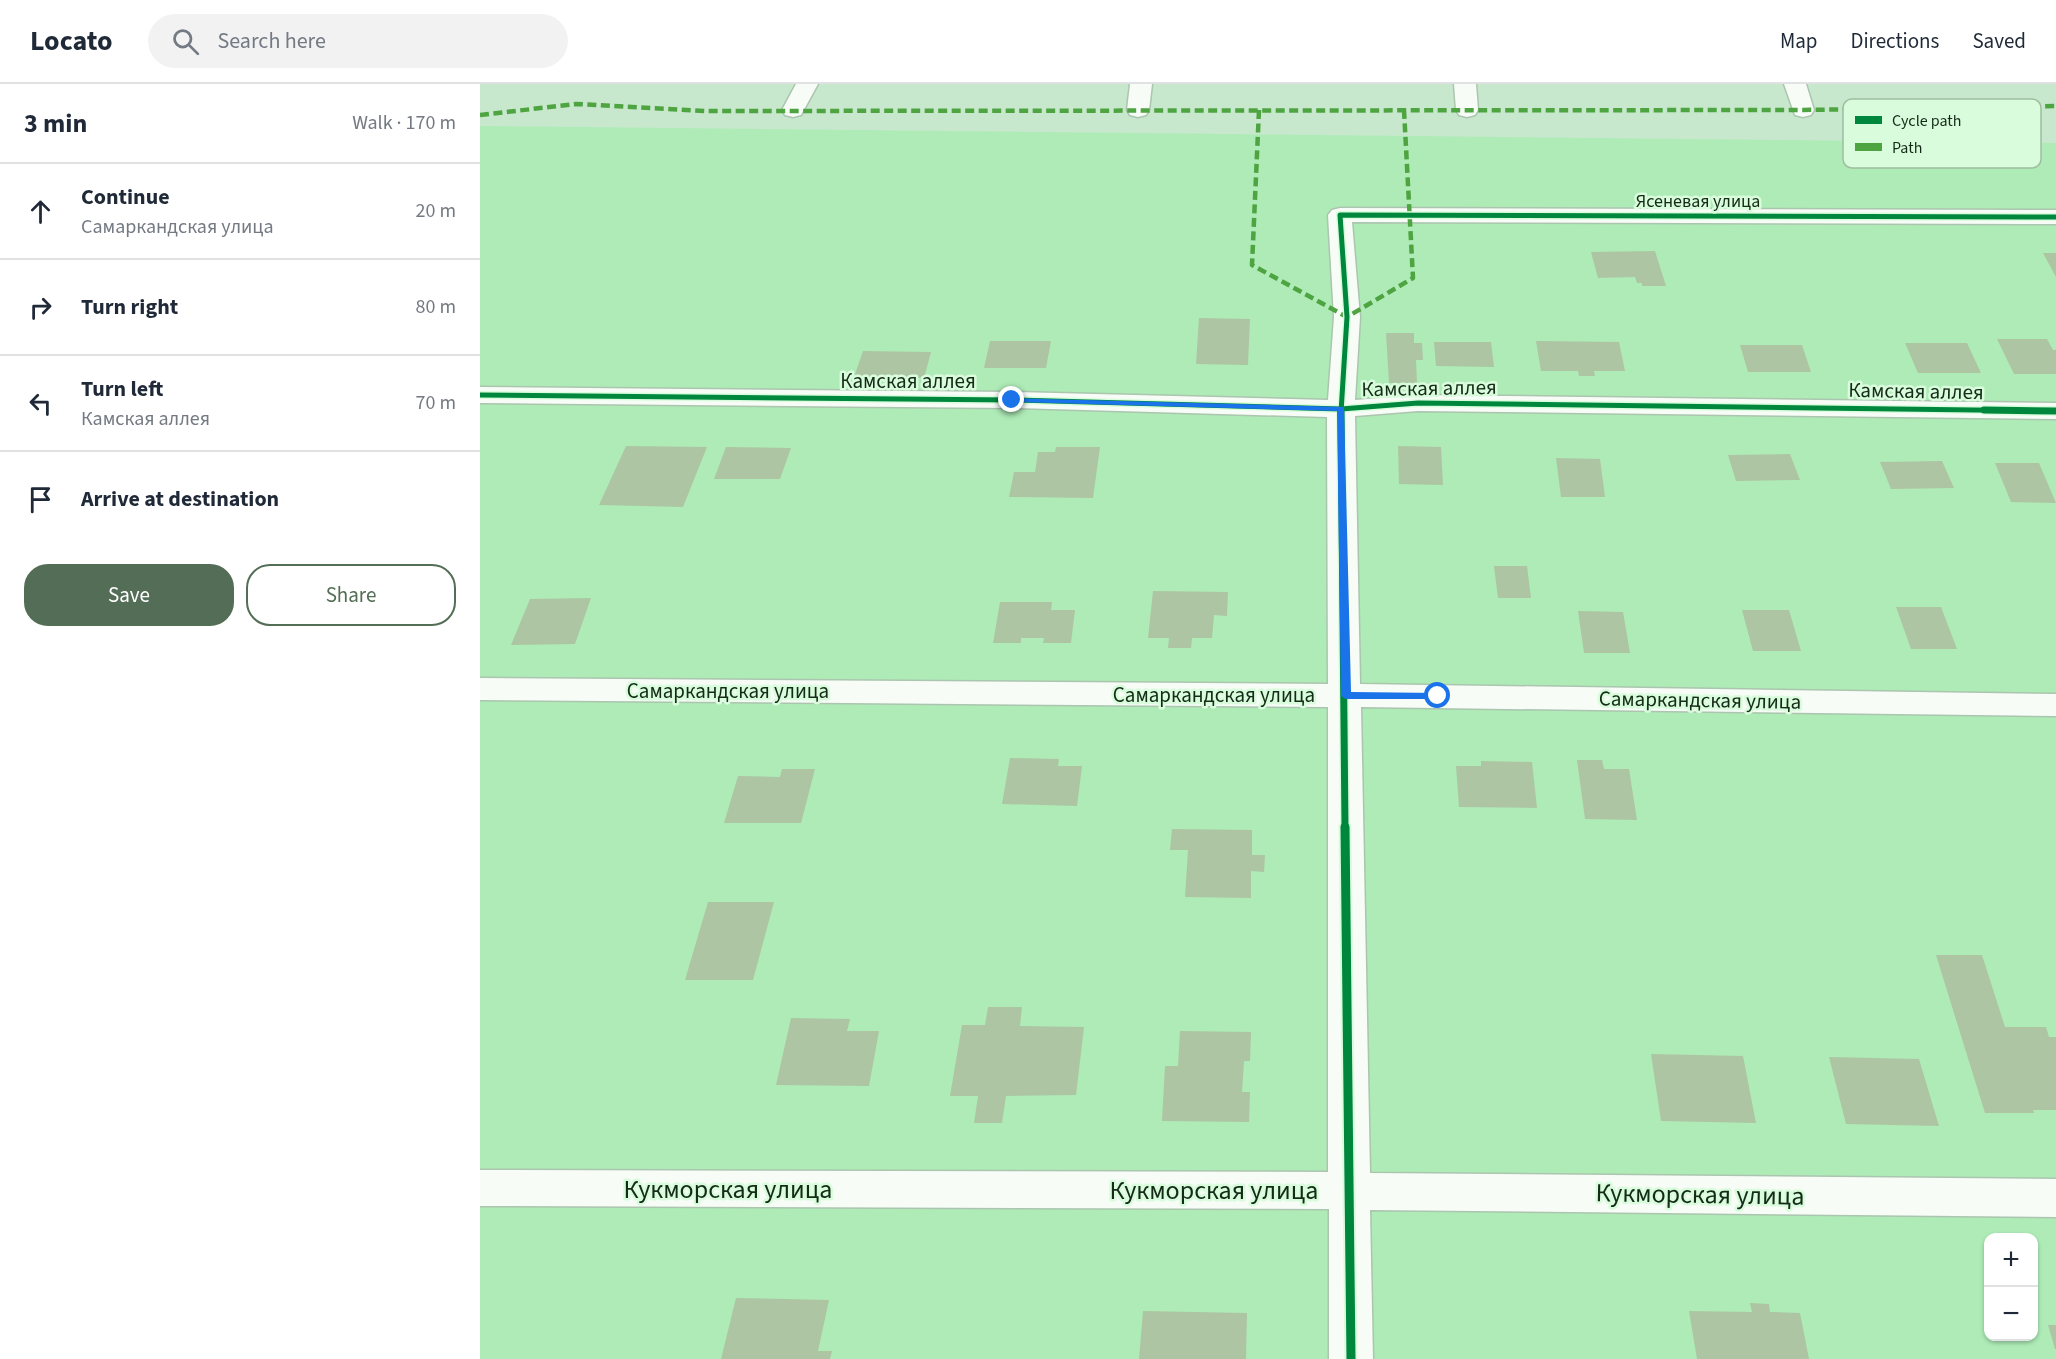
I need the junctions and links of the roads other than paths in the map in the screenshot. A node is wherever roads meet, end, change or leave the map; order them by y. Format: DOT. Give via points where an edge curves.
graph roads {
  1 [pos="807,84"];
  2 [pos="1141,84"];
  3 [pos="1466,84"];
  4 [pos="1795,84"];
  5 [pos="794,110"];
  6 [pos="1138,110"];
  7 [pos="1467,110"];
  8 [pos="1803,110"];
  9 [pos="2056,217"];
  10 [pos="480,395"];
  11 [pos="1341,409"];
  12 [pos="2056,411"];
  13 [pos="480,689"];
  14 [pos="1346,696"];
  15 [pos="2056,705"];
  16 [pos="480,1188"];
  17 [pos="1350,1191"];
  18 [pos="2056,1198"];
  19 [pos="1351,1359"];
  1 -- 5 [label="street"];
  2 -- 6 [label="street"];
  3 -- 7 [label="street"];
  4 -- 8 [label="street"];
  9 -- 11 [label="street, Ясеневая улица" via="1341,215 1347,317"];
  10 -- 11 [label="street, Камская аллея" via="1012,400"];
  11 -- 12 [label="street, Камская аллея" via="1418,403"];
  11 -- 14 [label="street"];
  13 -- 14 [label="street, Самаркандская улица"];
  14 -- 15 [label="street, Самаркандская улица"];
  14 -- 17 [label="street"];
  16 -- 17 [label="street, Кукморская улица"];
  17 -- 18 [label="street, Кукморская улица"];
  17 -- 19 [label="street"];
}
